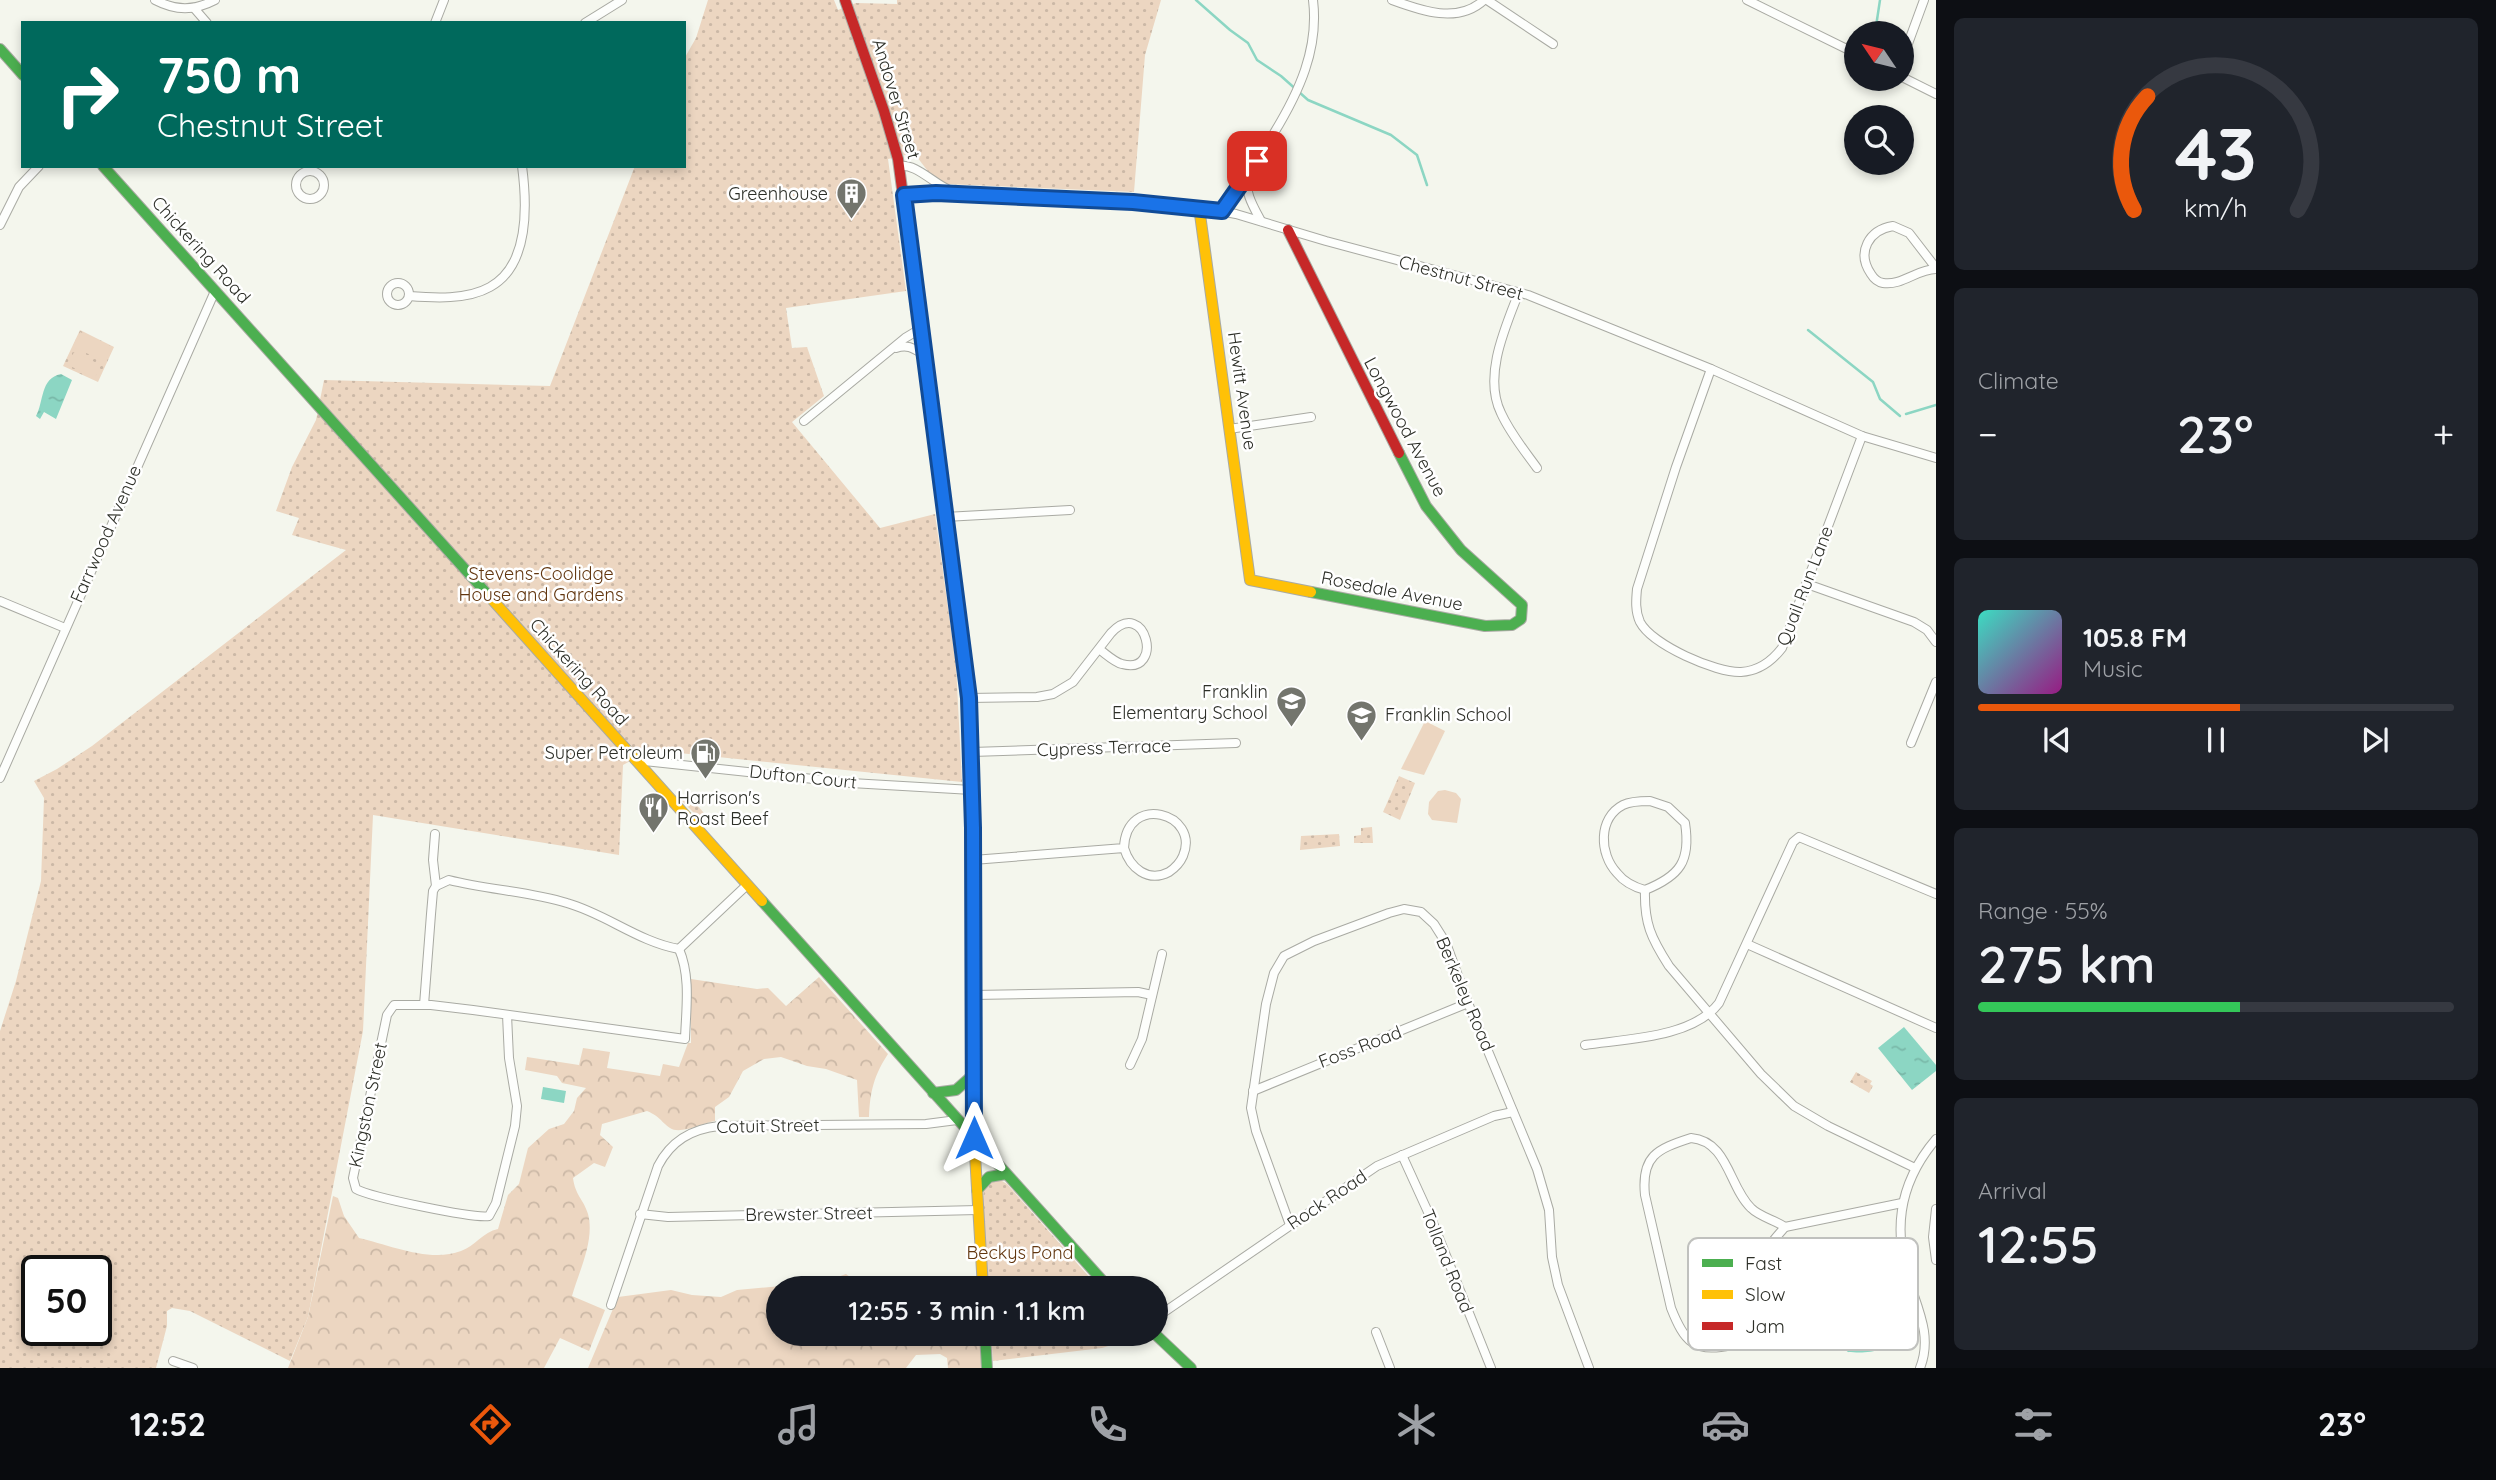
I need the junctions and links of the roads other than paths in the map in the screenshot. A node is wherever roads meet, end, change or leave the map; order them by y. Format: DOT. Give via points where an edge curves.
graph roads {
  1 [pos="155,0"];
  2 [pos="215,0"];
  3 [pos="444,0"];
  4 [pos="622,0"];
  5 [pos="845,0"];
  6 [pos="1313,0"];
  7 [pos="1392,0"];
  8 [pos="1486,0"];
  9 [pos="1746,0"];
  10 [pos="1924,0"];
  11 [pos="194,8"];
  12 [pos="205,21"];
  13 [pos="436,21"];
  14 [pos="588,21"];
  15 [pos="1914,27"];
  16 [pos="1553,44"];
  17 [pos="1844,48"];
  18 [pos="0,49"];
  19 [pos="21,73"];
  20 [pos="1914,83"];
  21 [pos="1936,94"];
  22 [pos="899,166"];
  23 [pos="37,168"];
  24 [pos="105,168"];
  25 [pos="523,168"];
  26 [pos="1248,176"];
  27 [pos="904,195"];
  28 [pos="962,195"];
  29 [pos="1199,207"];
  30 [pos="1222,211"];
  31 [pos="1261,221"];
  32 [pos="0,225"];
  33 [pos="1288,230"];
  34 [pos="1936,269"];
  35 [pos="215,291"];
  36 [pos="1519,292"];
  37 [pos="409,296"];
  38 [pos="920,328"];
  39 [pos="890,350"];
  40 [pos="923,354"];
  41 [pos="1711,369"];
  42 [pos="1311,417"];
  43 [pos="804,421"];
  44 [pos="1229,429"];
  45 [pos="1862,436"];
  46 [pos="1936,458"];
  47 [pos="1537,468"];
  48 [pos="1070,510"];
  49 [pos="945,517"];
  50 [pos="1250,580"];
  51 [pos="1807,584"];
  52 [pos="0,601"];
  53 [pos="1523,616"];
  54 [pos="65,628"];
  55 [pos="1936,642"];
  56 [pos="1099,649"];
  57 [pos="1936,682"];
  58 [pos="969,698"];
  59 [pos="1236,743"];
  60 [pos="1911,743"];
  61 [pos="972,752"];
  62 [pos="635,760"];
  63 [pos="0,778"];
  64 [pos="972,790"];
  65 [pos="435,834"];
  66 [pos="1124,848"];
  67 [pos="973,860"];
  68 [pos="747,885"];
  69 [pos="436,886"];
  70 [pos="1645,890"];
  71 [pos="1936,894"];
  72 [pos="1747,944"];
  73 [pos="678,948"];
  74 [pos="1162,954"];
  75 [pos="974,995"];
  76 [pos="1152,995"];
  77 [pos="1468,1003"];
  78 [pos="424,1005"];
  79 [pos="1710,1013"];
  80 [pos="507,1015"];
  81 [pos="1936,1028"];
  82 [pos="1585,1045"];
  83 [pos="1130,1065"];
  84 [pos="974,1074"];
  85 [pos="1253,1091"];
  86 [pos="933,1093"];
  87 [pos="1513,1112"];
  88 [pos="957,1119"];
  89 [pos="974,1138"];
  90 [pos="1936,1140"];
  91 [pos="1402,1155"];
  92 [pos="1915,1168"];
  93 [pos="1006,1174"];
  94 [pos="977,1190"];
  95 [pos="1902,1203"];
  96 [pos="1936,1209"];
  97 [pos="978,1210"];
  98 [pos="640,1214"];
  99 [pos="1290,1225"];
  100 [pos="1786,1227"];
  101 [pos="1776,1238"];
  102 [pos="1901,1238"];
  103 [pos="1936,1260"];
  104 [pos="981,1276"];
  105 [pos="1098,1276"];
  106 [pos="611,1305"];
  107 [pos="1918,1305"];
  108 [pos="1168,1309"];
  109 [pos="1376,1332"];
  110 [pos="1688,1337"];
  111 [pos="986,1346"];
  112 [pos="1168,1346"];
  113 [pos="173,1362"];
  114 [pos="1923,1366"];
  115 [pos="193,1368"];
  116 [pos="987,1368"];
  117 [pos="1191,1368"];
  118 [pos="1390,1368"];
  119 [pos="1491,1368"];
  120 [pos="1589,1368"];
  1 -- 11 [label="street" via="171,7"];
  2 -- 11 [label="street"];
  3 -- 13 [label="street"];
  4 -- 14 [label="street"];
  5 -- 22 [label="main road, Andover Street"];
  6 -- 26 [label="street" via="1313,38 1297,90"];
  7 -- 8 [label="street" via="1447,14 1461,14"];
  8 -- 16 [label="street"];
  9 -- 17 [label="street"];
  10 -- 15 [label="street"];
  11 -- 12 [label="street"];
  18 -- 19 [label="main road"];
  20 -- 21 [label="street"];
  22 -- 27 [label="main road, Andover Street"];
  22 -- 28 [label="street, Chestnut Street" via="909,166 941,188"];
  23 -- 32 [label="street" via="19,187"];
  24 -- 35 [label="main road, Chickering Road"];
  25 -- 37 [label="street" via="527,205 523,236 501,279 478,293"];
  26 -- 30 [label="street"];
  26 -- 31 [label="street" via="1252,205"];
  27 -- 28 [label="street, Chestnut Street"];
  27 -- 38 [label="main road, Andover Street"];
  28 -- 29 [label="street, Chestnut Street"];
  29 -- 30 [label="street, Chestnut Street"];
  29 -- 44 [label="main road, Hewitt Avenue"];
  30 -- 31 [label="street, Chestnut Street"];
  31 -- 33 [label="street, Chestnut Street"];
  33 -- 36 [label="street, Chestnut Street"];
  33 -- 53 [label="main road, Longwood Avenue" via="1426,506 1461,550 1519,601"];
  34 -- 34 [label="street" via="1909,233 1893,226 1873,234 1864,253 1868,270 1881,283"];
  35 -- 54 [label="street, Farrwood Avenue"];
  35 -- 62 [label="main road, Chickering Road"];
  36 -- 41 [label="street, Chestnut Street"];
  36 -- 47 [label="street" via="1496,364 1495,393 1501,414"];
  38 -- 39 [label="street"];
  38 -- 40 [label="main road, Andover Street"];
  39 -- 40 [label="street" via="905,346"];
  39 -- 43 [label="street"];
  40 -- 49 [label="main road, Andover Street"];
  41 -- 45 [label="street, Chestnut Street"];
  41 -- 51 [label="street, Quail Run Lane" via="1637,589 1641,622 1659,641 1705,663 1727,670 1753,670 1770,662 1783,648"];
  42 -- 44 [label="street"];
  44 -- 50 [label="main road, Hewitt Avenue"];
  45 -- 46 [label="street, Chestnut Street"];
  45 -- 51 [label="street, Quail Run Lane"];
  48 -- 49 [label="street"];
  49 -- 58 [label="main road, Andover Street"];
  50 -- 53 [label="main road, Rosedale Avenue" via="1485,626 1509,626"];
  51 -- 55 [label="street" via="1914,622"];
  52 -- 54 [label="street"];
  54 -- 63 [label="street, Farrwood Avenue"];
  56 -- 56 [label="street" via="1121,625 1140,627 1148,639 1143,659 1130,665 1116,662"];
  56 -- 58 [label="street" via="1073,682 1054,694"];
  57 -- 60 [label="street"];
  58 -- 61 [label="main road, Andover Street"];
  59 -- 61 [label="street, Cypress Terrace"];
  61 -- 64 [label="main road, Andover Street"];
  62 -- 64 [label="street, Dufton Court" via="850,783"];
  62 -- 68 [label="main road, Chickering Road"];
  64 -- 67 [label="main road, Andover Street"];
  65 -- 69 [label="street"];
  66 -- 66 [label="street" via="1128,829 1152,813 1171,817 1186,842 1173,870 1152,876 1133,867"];
  66 -- 67 [label="street"];
  67 -- 75 [label="main road, Andover Street"];
  68 -- 73 [label="street"];
  68 -- 86 [label="main road, Chickering Road"];
  69 -- 73 [label="street" via="449,880 546,897"];
  69 -- 78 [label="street"];
  70 -- 70 [label="street" via="1664,883 1687,852 1685,823 1668,807 1650,801 1631,802 1616,810 1606,824 1604,838 1608,860 1617,873"];
  70 -- 79 [label="street" via="1645,920 1656,945"];
  71 -- 72 [label="street" via="1799,838 1793,842"];
  72 -- 79 [label="street"];
  72 -- 81 [label="street"];
  73 -- 80 [label="street, Kingston Street" via="686,973 685,1039"];
  74 -- 76 [label="street"];
  75 -- 76 [label="street"];
  75 -- 84 [label="main road, Andover Street"];
  76 -- 83 [label="street" via="1142,1039"];
  77 -- 85 [label="street, Foss Road"];
  77 -- 85 [label="street, Berkeley Road" via="1442,936 1427,915 1414,909 1389,913 1314,941 1284,956 1273,973"];
  77 -- 87 [label="street, Berkeley Road"];
  78 -- 80 [label="street, Kingston Street"];
  78 -- 80 [label="street, Kingston Street" via="394,1005 388,1011 353,1182 356,1189 377,1197 472,1216 489,1216 494,1207 514,1126 517,1097"];
  79 -- 82 [label="street" via="1689,1025 1645,1037"];
  79 -- 92 [label="street" via="1794,1106"];
  84 -- 86 [label="main road" via="959,1090"];
  84 -- 89 [label="main road, Andover Street"];
  85 -- 99 [label="street, Berkeley Road" via="1252,1118"];
  86 -- 88 [label="main road, Chickering Road"];
  87 -- 91 [label="street, Rock Road"];
  87 -- 120 [label="street, Berkeley Road" via="1542,1184 1558,1285"];
  88 -- 89 [label="main road, Chickering Road"];
  88 -- 98 [label="street, Cotuit Street" via="926,1124 706,1128 685,1135 666,1152"];
  89 -- 93 [label="main road"];
  89 -- 94 [label="main road, Andover Street"];
  90 -- 92 [label="street"];
  91 -- 99 [label="street, Rock Road" via="1369,1171"];
  91 -- 119 [label="street, Tolland Road"];
  92 -- 95 [label="street"];
  93 -- 94 [label="main road" via="989,1177"];
  93 -- 105 [label="main road"];
  94 -- 97 [label="main road, Andover Street"];
  95 -- 100 [label="street"];
  95 -- 102 [label="street"];
  96 -- 103 [label="street"];
  97 -- 98 [label="street, Brewster Street"];
  97 -- 104 [label="main road, Andover Street"];
  98 -- 106 [label="street, Cotuit Street"];
  99 -- 108 [label="street, Rock Road"];
  100 -- 101 [label="street"];
  100 -- 110 [label="street" via="1750,1207 1720,1155 1700,1140 1690,1138 1654,1154 1643,1177 1645,1195 1671,1308"];
  107 -- 114 [label="street" via="1925,1342"];
  109 -- 118 [label="street"];
  111 -- 116 [label="main road"];
  112 -- 117 [label="main road"];
  113 -- 115 [label="street"];
}
